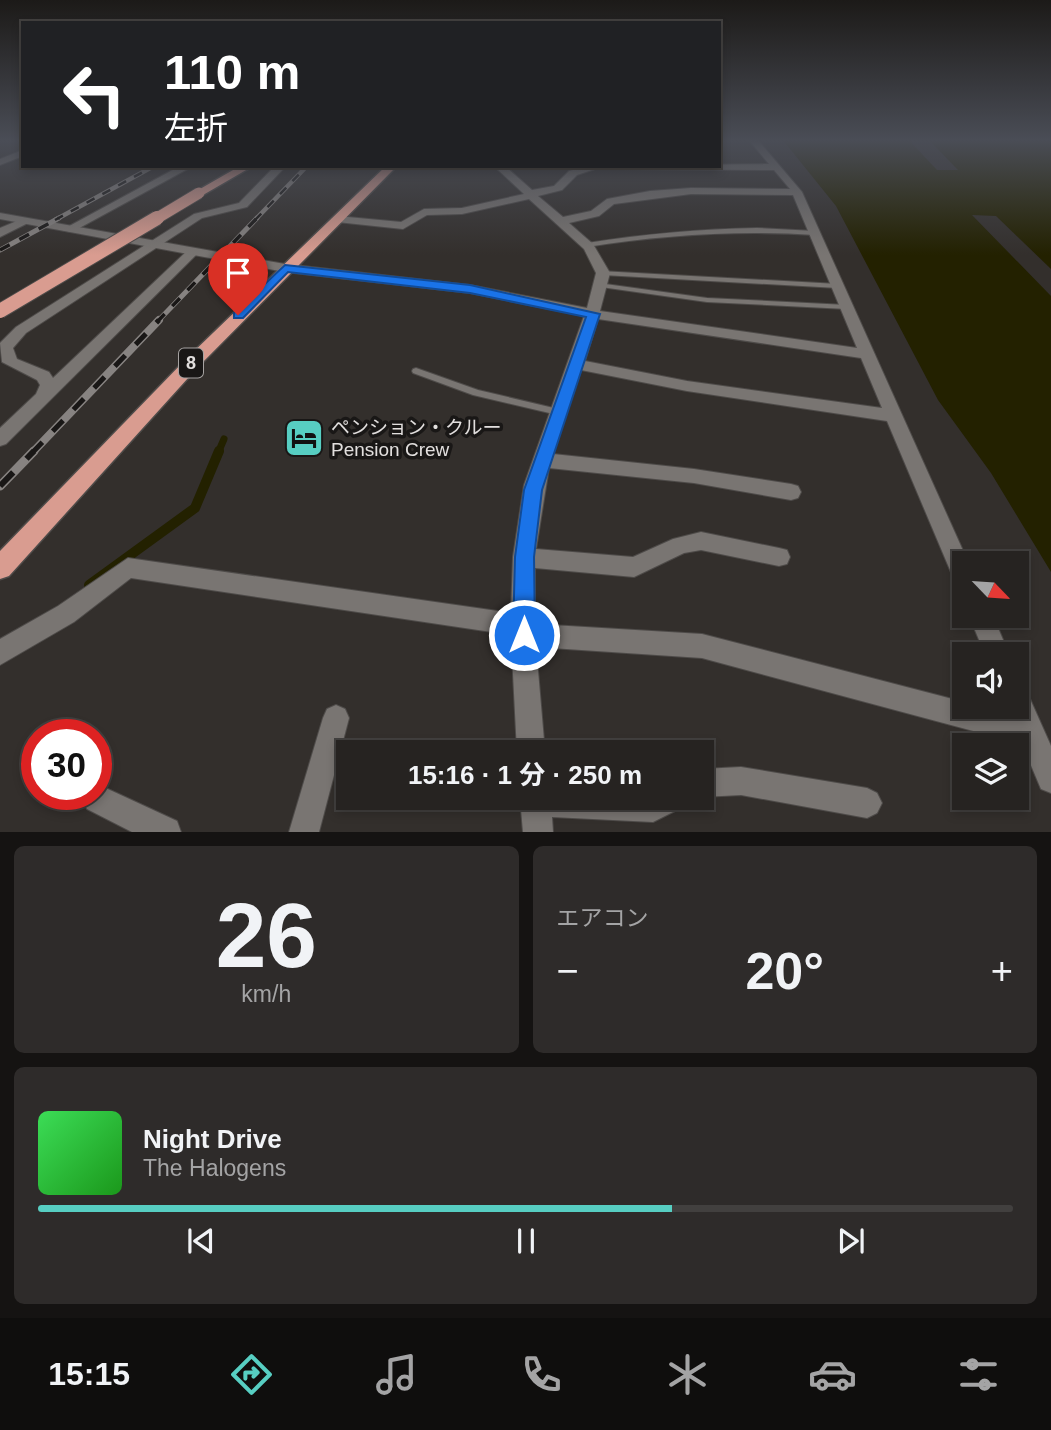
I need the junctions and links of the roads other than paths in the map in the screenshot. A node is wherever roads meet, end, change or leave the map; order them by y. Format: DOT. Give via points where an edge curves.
graph roads {
  1 [pos="166,178"];
  2 [pos="227,178"];
  3 [pos="269,178"];
  4 [pos="380,178"];
  5 [pos="512,178"];
  6 [pos="568,178"];
  7 [pos="786,178"];
  8 [pos="797,191"];
  9 [pos="532,195"];
  10 [pos="0,216"];
  11 [pos="337,219"];
  12 [pos="24,221"];
  13 [pos="562,221"];
  14 [pos="68,230"];
  15 [pos="0,233"];
  16 [pos="815,233"];
  17 [pos="151,245"];
  18 [pos="587,245"];
  19 [pos="192,253"];
  20 [pos="285,268"];
  21 [pos="602,279"];
  22 [pos="838,286"];
  23 [pos="847,307"];
  24 [pos="0,310"];
  25 [pos="593,314"];
  26 [pos="867,354"];
  27 [pos="575,364"];
  28 [pos="5,365"];
  29 [pos="416,371"];
  30 [pos="43,398"];
  31 [pos="558,412"];
  32 [pos="894,416"];
  33 [pos="0,439"];
  34 [pos="542,460"];
  35 [pos="791,492"];
  36 [pos="952,551"];
  37 [pos="524,557"];
  38 [pos="779,557"];
  39 [pos="0,568"];
  40 [pos="524,631"];
  41 [pos="0,653"];
  42 [pos="336,718"];
  43 [pos="1025,719"];
  44 [pos="1031,733"];
  45 [pos="530,740"];
  46 [pos="1051,779"];
  47 [pos="714,782"];
  48 [pos="867,803"];
  49 [pos="112,806"];
  50 [pos="537,810"];
  51 [pos="166,831"];
  52 [pos="304,831"];
  53 [pos="538,831"];
  1 -- 14 [label="street"];
  2 -- 24 [label="highway, bridge"];
  3 -- 17 [label="street" via="243,205 198,216"];
  4 -- 11 [label="highway, 8"];
  5 -- 9 [label="street"];
  6 -- 9 [label="street" via="558,188"];
  7 -- 8 [label="street"];
  8 -- 13 [label="street" via="650,194 611,201 594,214"];
  8 -- 16 [label="street"];
  9 -- 11 [label="street" via="461,211 424,212 403,226"];
  9 -- 13 [label="street"];
  10 -- 12 [label="street"];
  11 -- 20 [label="highway, 8"];
  12 -- 14 [label="street"];
  12 -- 15 [label="street"];
  13 -- 18 [label="street"];
  14 -- 17 [label="street"];
  16 -- 18 [label="lane" via="699,231"];
  16 -- 22 [label="street"];
  17 -- 19 [label="street"];
  17 -- 28 [label="street" via="21,330 5,347"];
  18 -- 21 [label="street"];
  19 -- 20 [label="street"];
  19 -- 30 [label="street"];
  20 -- 25 [label="street" via="470,289"];
  20 -- 39 [label="highway, 8" via="113,442"];
  21 -- 22 [label="lane"];
  21 -- 23 [label="lane" via="707,300"];
  21 -- 25 [label="street"];
  22 -- 23 [label="street"];
  23 -- 26 [label="street"];
  25 -- 26 [label="street"];
  25 -- 27 [label="street"];
  26 -- 32 [label="street"];
  27 -- 31 [label="street"];
  27 -- 32 [label="street" via="687,386"];
  28 -- 30 [label="street" via="43,376 48,385"];
  29 -- 31 [label="lane" via="476,393"];
  30 -- 33 [label="street"];
  31 -- 34 [label="street"];
  32 -- 36 [label="street"];
  34 -- 35 [label="street" via="696,476"];
  34 -- 37 [label="street"];
  37 -- 38 [label="street" via="634,568 681,545 701,541"];
  37 -- 40 [label="street"];
  40 -- 41 [label="street" via="128,568 66,614"];
  40 -- 44 [label="street" via="702,646"];
  40 -- 45 [label="street"];
  42 -- 52 [label="street"];
  43 -- 44 [label="street"];
  44 -- 46 [label="street"];
  47 -- 48 [label="street" via="741,781"];
  49 -- 51 [label="street"];
  50 -- 53 [label="street"];
}
